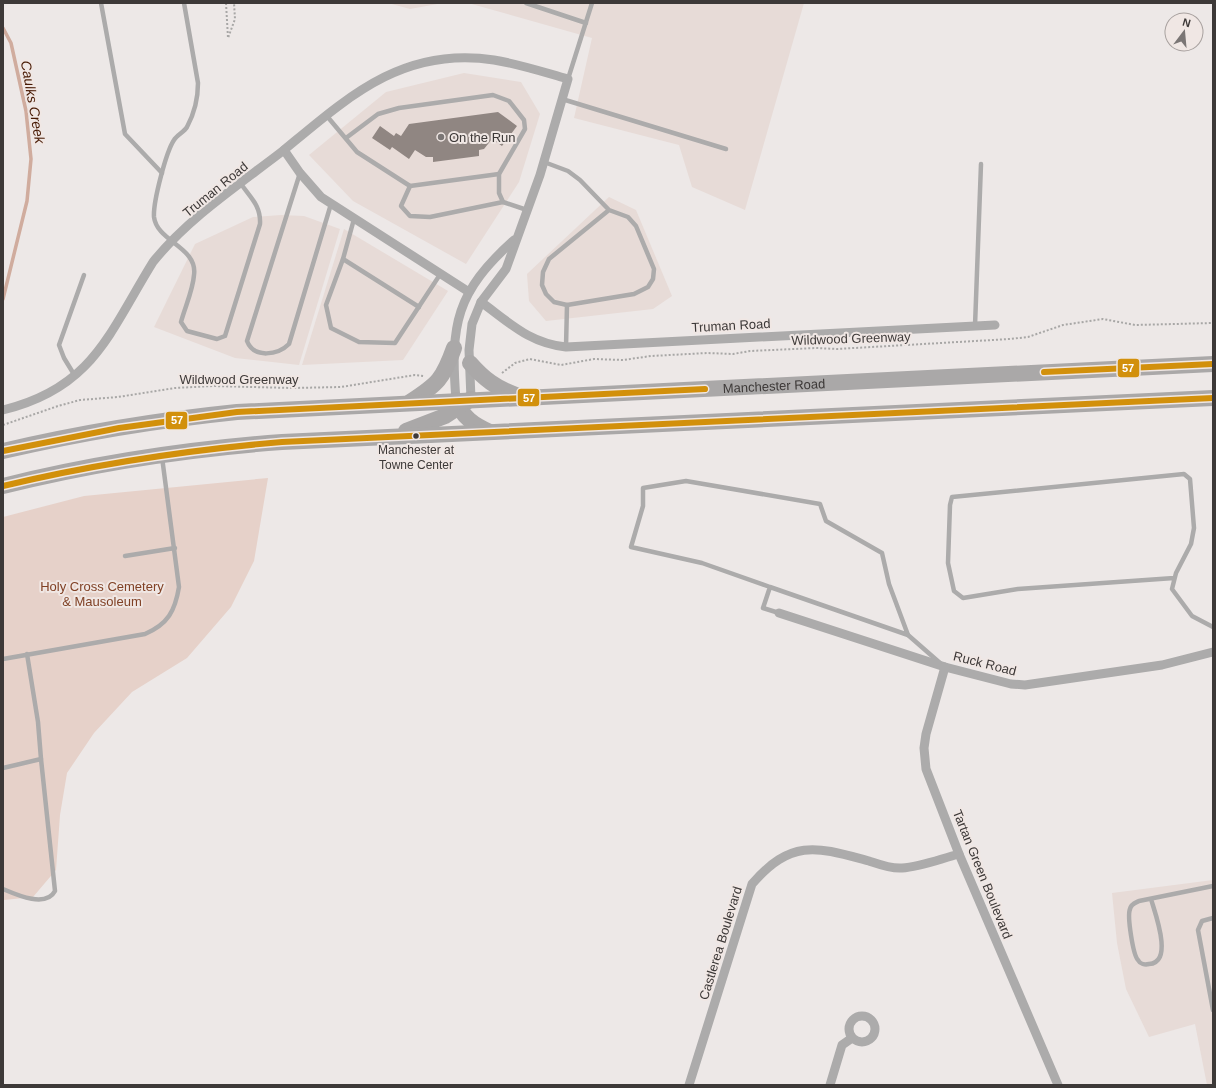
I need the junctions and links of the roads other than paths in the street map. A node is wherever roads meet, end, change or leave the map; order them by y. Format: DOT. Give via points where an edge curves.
graph roads {
  1 [pos="101,3"];
  2 [pos="184,3"];
  3 [pos="526,3"];
  4 [pos="592,3"];
  5 [pos="586,23"];
  6 [pos="568,79"];
  7 [pos="562,99"];
  8 [pos="326,115"];
  9 [pos="346,138"];
  10 [pos="726,149"];
  11 [pos="284,150"];
  12 [pos="544,162"];
  13 [pos="981,164"];
  14 [pos="162,173"];
  15 [pos="300,173"];
  16 [pos="499,174"];
  17 [pos="241,184"];
  18 [pos="410,186"];
  19 [pos="503,202"];
  20 [pos="330,204"];
  21 [pos="528,210"];
  22 [pos="609,210"];
  23 [pos="354,219"];
  24 [pos="515,239"];
  25 [pos="172,241"];
  26 [pos="343,259"];
  27 [pos="441,273"];
  28 [pos="84,275"];
  29 [pos="469,292"];
  30 [pos="482,302"];
  31 [pos="567,305"];
  32 [pos="419,307"];
  33 [pos="994,325"];
  34 [pos="975,326"];
  35 [pos="566,347"];
  36 [pos="454,348"];
  37 [pos="470,363"];
  38 [pos="1213,364"];
  39 [pos="75,376"];
  40 [pos="522,397"];
  41 [pos="1213,398"];
  42 [pos="462,402"];
  43 [pos="408,403"];
  44 [pos="3,410"];
  45 [pos="490,432"];
  46 [pos="391,437"];
  47 [pos="3,452"];
  48 [pos="162,454"];
  49 [pos="3,486"];
  50 [pos="175,548"];
  51 [pos="125,556"];
  52 [pos="1174,578"];
  53 [pos="770,587"];
  54 [pos="779,613"];
  55 [pos="1213,627"];
  56 [pos="908,635"];
  57 [pos="1213,652"];
  58 [pos="27,654"];
  59 [pos="3,659"];
  60 [pos="945,667"];
  61 [pos="41,758"];
  62 [pos="3,768"];
  63 [pos="958,854"];
  64 [pos="1213,886"];
  65 [pos="3,889"];
  66 [pos="1151,899"];
  67 [pos="1213,918"];
  68 [pos="1213,1010"];
  69 [pos="852,1038"];
  70 [pos="689,1085"];
  71 [pos="830,1085"];
  72 [pos="1058,1085"];
  1 -- 14 [label="lane" via="125,134"];
  2 -- 14 [label="lane" via="198,83 198,97 187,128 174,140"];
  3 -- 5 [label="lane"];
  4 -- 5 [label="lane"];
  5 -- 6 [label="lane"];
  6 -- 7 [label="street"];
  6 -- 8 [label="street, Truman Road" via="493,60 448,59 408,67 385,76"];
  7 -- 10 [label="lane"];
  7 -- 12 [label="street"];
  8 -- 9 [label="lane"];
  8 -- 11 [label="street, Truman Road"];
  9 -- 16 [label="lane" via="378,114 399,108 493,95 509,101 524,120 525,129"];
  9 -- 18 [label="lane" via="357,152"];
  11 -- 15 [label="street"];
  11 -- 17 [label="street, Truman Road"];
  12 -- 21 [label="street"];
  12 -- 22 [label="lane" via="568,171"];
  13 -- 34 [label="lane"];
  14 -- 25 [label="lane" via="156,190 154,217 160,229"];
  15 -- 20 [label="street"];
  15 -- 20 [label="lane" via="247,341 256,353 267,354 283,350 289,344"];
  16 -- 18 [label="lane"];
  16 -- 19 [label="lane" via="499,193"];
  17 -- 25 [label="street, Truman Road"];
  17 -- 25 [label="lane" via="261,214 260,224 225,336 217,339 187,331 181,322 195,274 194,265 188,254"];
  18 -- 19 [label="lane" via="401,206 410,216 430,216"];
  19 -- 21 [label="lane"];
  20 -- 23 [label="street"];
  21 -- 24 [label="street"];
  22 -- 31 [label="lane" via="549,259 543,272 542,285 546,294 554,302"];
  22 -- 31 [label="lane" via="628,217 636,226 654,269 653,279 648,287 634,294"];
  23 -- 26 [label="lane"];
  23 -- 27 [label="street"];
  24 -- 29 [label="street" via="492,260"];
  24 -- 30 [label="street" via="506,269"];
  25 -- 39 [label="street, Truman Road" via="153,262 103,345"];
  26 -- 32 [label="lane"];
  26 -- 32 [label="lane" via="326,305 331,328 359,342 395,342"];
  27 -- 29 [label="street"];
  27 -- 32 [label="lane"];
  28 -- 39 [label="lane" via="59,345"];
  29 -- 36 [label="street" via="457,321"];
  30 -- 35 [label="street, Truman Road" via="538,341"];
  30 -- 37 [label="street" via="476,312 470,337"];
  31 -- 35 [label="lane"];
  33 -- 34 [label="street, Truman Road"];
  34 -- 35 [label="street, Truman Road"];
  36 -- 42 [label="street"];
  36 -- 43 [label="highway" via="441,379"];
  37 -- 40 [label="highway" via="490,383"];
  37 -- 42 [label="street"];
  38 -- 40 [label="highway, Manchester Road"];
  39 -- 44 [label="street, Truman Road" via="50,394"];
  40 -- 42 [label="highway, Manchester Road"];
  41 -- 45 [label="highway"];
  42 -- 43 [label="highway, Manchester Road"];
  42 -- 45 [label="highway" via="467,418"];
  42 -- 46 [label="highway" via="426,424"];
  43 -- 47 [label="highway, Manchester Road" via="237,412 175,418 61,438"];
  45 -- 46 [label="highway"];
  46 -- 48 [label="highway" via="230,446"];
  48 -- 49 [label="highway" via="102,464"];
  48 -- 50 [label="lane"];
  50 -- 51 [label="lane"];
  50 -- 58 [label="lane" via="179,587 177,599 165,622 157,629 145,634"];
  52 -- 52 [label="lane" via="1191,544 1194,528 1190,479 1184,474 952,496 948,563 954,591 963,598 1018,589"];
  52 -- 55 [label="lane" via="1172,589 1192,616"];
  53 -- 54 [label="lane" via="763,608"];
  53 -- 56 [label="lane"];
  53 -- 56 [label="lane" via="702,564 631,547 643,506 643,488 686,481 820,504 826,521 882,554 889,584"];
  54 -- 60 [label="street, Ruck Road"];
  56 -- 60 [label="lane"];
  57 -- 60 [label="street, Ruck Road" via="1162,665 1025,685 1011,684"];
  58 -- 59 [label="lane"];
  58 -- 61 [label="lane"];
  60 -- 63 [label="street, Tartan Green Boulevard" via="924,748 926,769"];
  61 -- 62 [label="lane"];
  61 -- 65 [label="lane" via="55,891 47,898 37,899"];
  63 -- 70 [label="street, Castlerea Boulevard" via="901,868 840,852 800,850 764,870 752,884"];
  63 -- 72 [label="street, Tartan Green Boulevard"];
  64 -- 66 [label="lane"];
  66 -- 66 [label="lane" via="1133,904 1129,913 1135,957 1146,965 1158,962 1162,952"];
  67 -- 68 [label="lane" via="1202,922 1198,930"];
  69 -- 71 [label="street" via="842,1046"];
}
